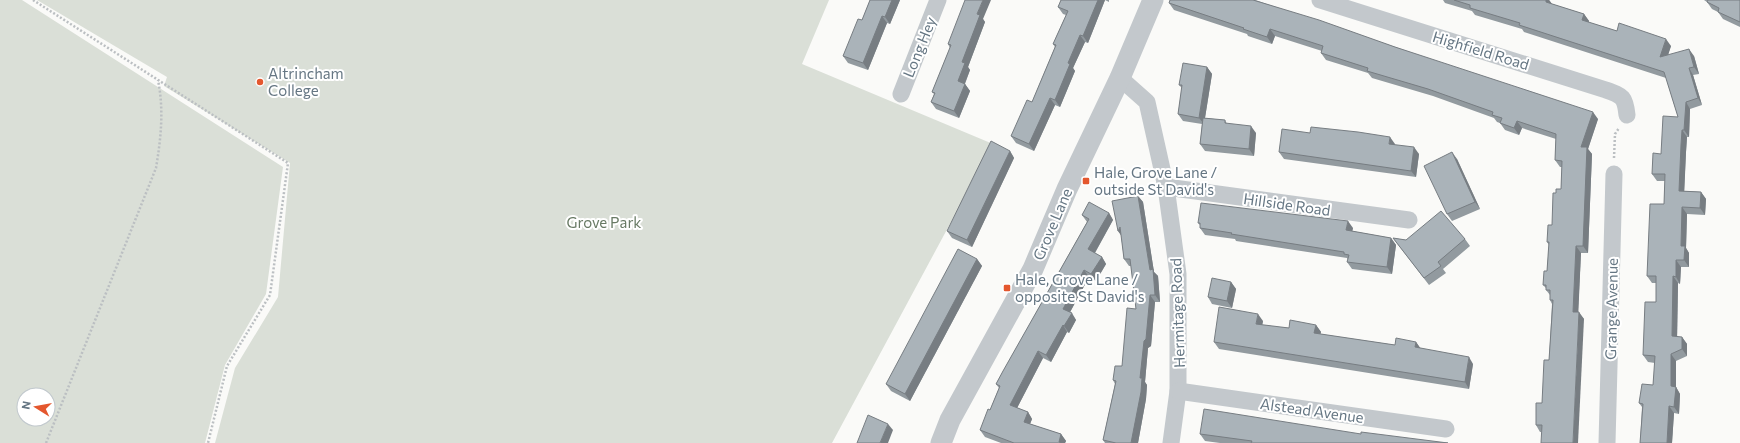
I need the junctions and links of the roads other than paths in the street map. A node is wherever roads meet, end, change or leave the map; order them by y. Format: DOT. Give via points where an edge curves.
graph roads {
  1 [pos="938,0"];
  2 [pos="1153,0"];
  3 [pos="1320,0"];
  4 [pos="1120,78"];
  5 [pos="901,94"];
  6 [pos="1627,115"];
  7 [pos="1614,174"];
  8 [pos="1166,187"];
  9 [pos="1409,220"];
  10 [pos="1178,390"];
  11 [pos="1446,429"];
  12 [pos="941,443"];
  13 [pos="1171,443"];
  14 [pos="1607,443"];
  1 -- 5 [label="street, Long Hey"];
  2 -- 4 [label="street, Grove Lane"];
  3 -- 6 [label="street, Highfield Road" via="1621,95 1626,102"];
  4 -- 8 [label="street, Hermitage Road" via="1148,102"];
  4 -- 12 [label="street, Grove Lane" via="1066,189 1032,269 950,420"];
  7 -- 14 [label="street, Grange Avenue"];
  8 -- 9 [label="street, Hillside Road"];
  8 -- 10 [label="street, Hermitage Road" via="1178,274"];
  10 -- 11 [label="street, Alstead Avenue"];
  10 -- 13 [label="street, Hermitage Road"];
}
